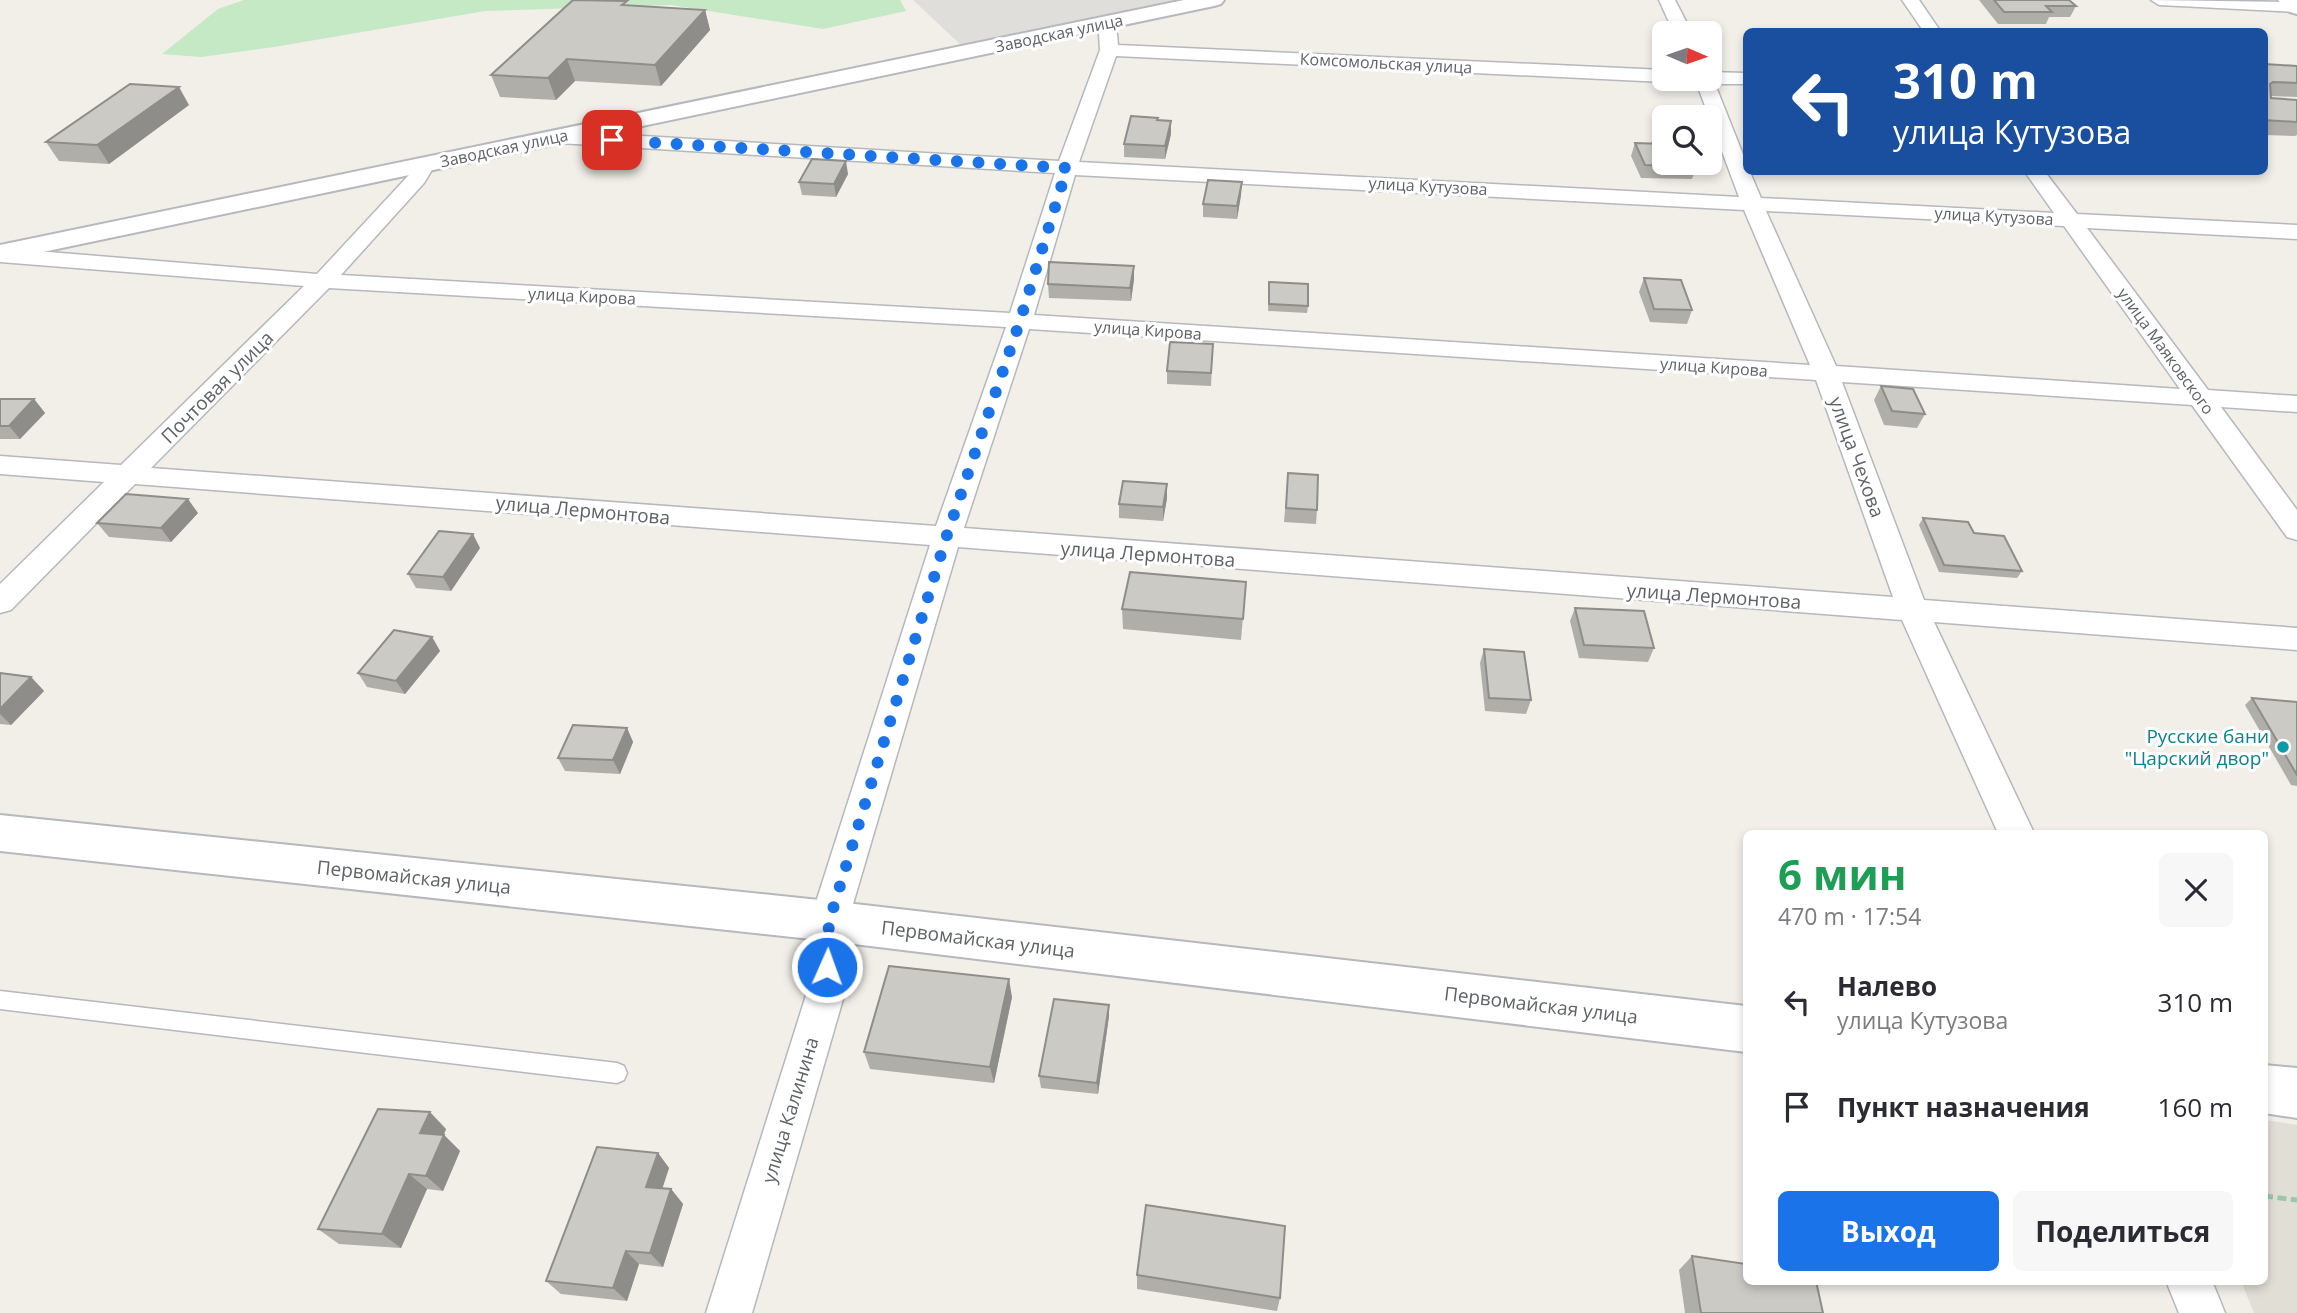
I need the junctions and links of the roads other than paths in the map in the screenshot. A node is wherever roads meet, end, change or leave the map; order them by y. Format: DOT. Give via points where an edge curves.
graph roads {
  1 [pos="1214,0"];
  2 [pos="1667,0"];
  3 [pos="1910,0"];
  4 [pos="2159,0"];
  5 [pos="2294,5"];
  6 [pos="1677,21"];
  7 [pos="1930,28"];
  8 [pos="1105,37"];
  9 [pos="1652,75"];
  10 [pos="1722,78"];
  11 [pos="1743,79"];
  12 [pos="1709,91"];
  13 [pos="559,137"];
  14 [pos="425,165"];
  15 [pos="1067,168"];
  16 [pos="2037,175"];
  17 [pos="1752,203"];
  18 [pos="2069,220"];
  19 [pos="2297,232"];
  20 [pos="0,254"];
  21 [pos="323,281"];
  22 [pos="1020,321"];
  23 [pos="1828,375"];
  24 [pos="2201,398"];
  25 [pos="2297,404"];
  26 [pos="0,465"];
  27 [pos="131,474"];
  28 [pos="2297,530"];
  29 [pos="946,538"];
  30 [pos="0,602"];
  31 [pos="1913,611"];
  32 [pos="2297,639"];
  33 [pos="2015,830"];
  34 [pos="0,833"];
  35 [pos="829,922"];
  36 [pos="0,1000"];
  37 [pos="1743,1029"];
  38 [pos="617,1073"];
  39 [pos="2268,1089"];
  40 [pos="2297,1093"];
  41 [pos="2191,1285"];
  42 [pos="729,1313"];
  43 [pos="2202,1313"];
  1 -- 8 [label="street, Заводская улица"];
  2 -- 6 [label="street"];
  3 -- 7 [label="street"];
  4 -- 5 [label="street"];
  8 -- 9 [label="street, Комсомольская улица"];
  8 -- 13 [label="street, Заводская улица"];
  8 -- 15 [label="street, улица Калинина"];
  10 -- 11 [label="street"];
  12 -- 17 [label="street, улица Чехова"];
  13 -- 14 [label="street, Заводская улица"];
  13 -- 15 [label="street, улица Кутузова"];
  14 -- 20 [label="street, Заводская улица"];
  14 -- 21 [label="street, Почтовая улица" via="418,179"];
  15 -- 17 [label="street, улица Кутузова"];
  15 -- 22 [label="street, улица Калинина"];
  16 -- 18 [label="street, улица Маяковского"];
  17 -- 18 [label="street, улица Кутузова"];
  17 -- 23 [label="street, улица Чехова"];
  18 -- 19 [label="street, улица Кутузова"];
  18 -- 24 [label="street, улица Маяковского"];
  20 -- 21 [label="street, улица Кирова"];
  21 -- 22 [label="street, улица Кирова"];
  21 -- 27 [label="street, Почтовая улица"];
  22 -- 23 [label="street, улица Кирова"];
  22 -- 29 [label="street, улица Калинина"];
  23 -- 24 [label="street, улица Кирова"];
  23 -- 31 [label="street, улица Чехова"];
  24 -- 25 [label="street, улица Кирова"];
  24 -- 28 [label="street, улица Маяковского"];
  26 -- 27 [label="street, улица Лермонтова"];
  27 -- 29 [label="street, улица Лермонтова"];
  27 -- 30 [label="street, Почтовая улица"];
  29 -- 31 [label="street, улица Лермонтова"];
  29 -- 35 [label="street, улица Калинина"];
  31 -- 32 [label="street, улица Лермонтова"];
  31 -- 33 [label="street, улица Чехова"];
  34 -- 35 [label="street, Первомайская улица"];
  35 -- 37 [label="street, Первомайская улица"];
  35 -- 42 [label="street, улица Калинина" via="827,989"];
  36 -- 38 [label="lane"];
  39 -- 40 [label="street"];
  41 -- 43 [label="street"];
}
